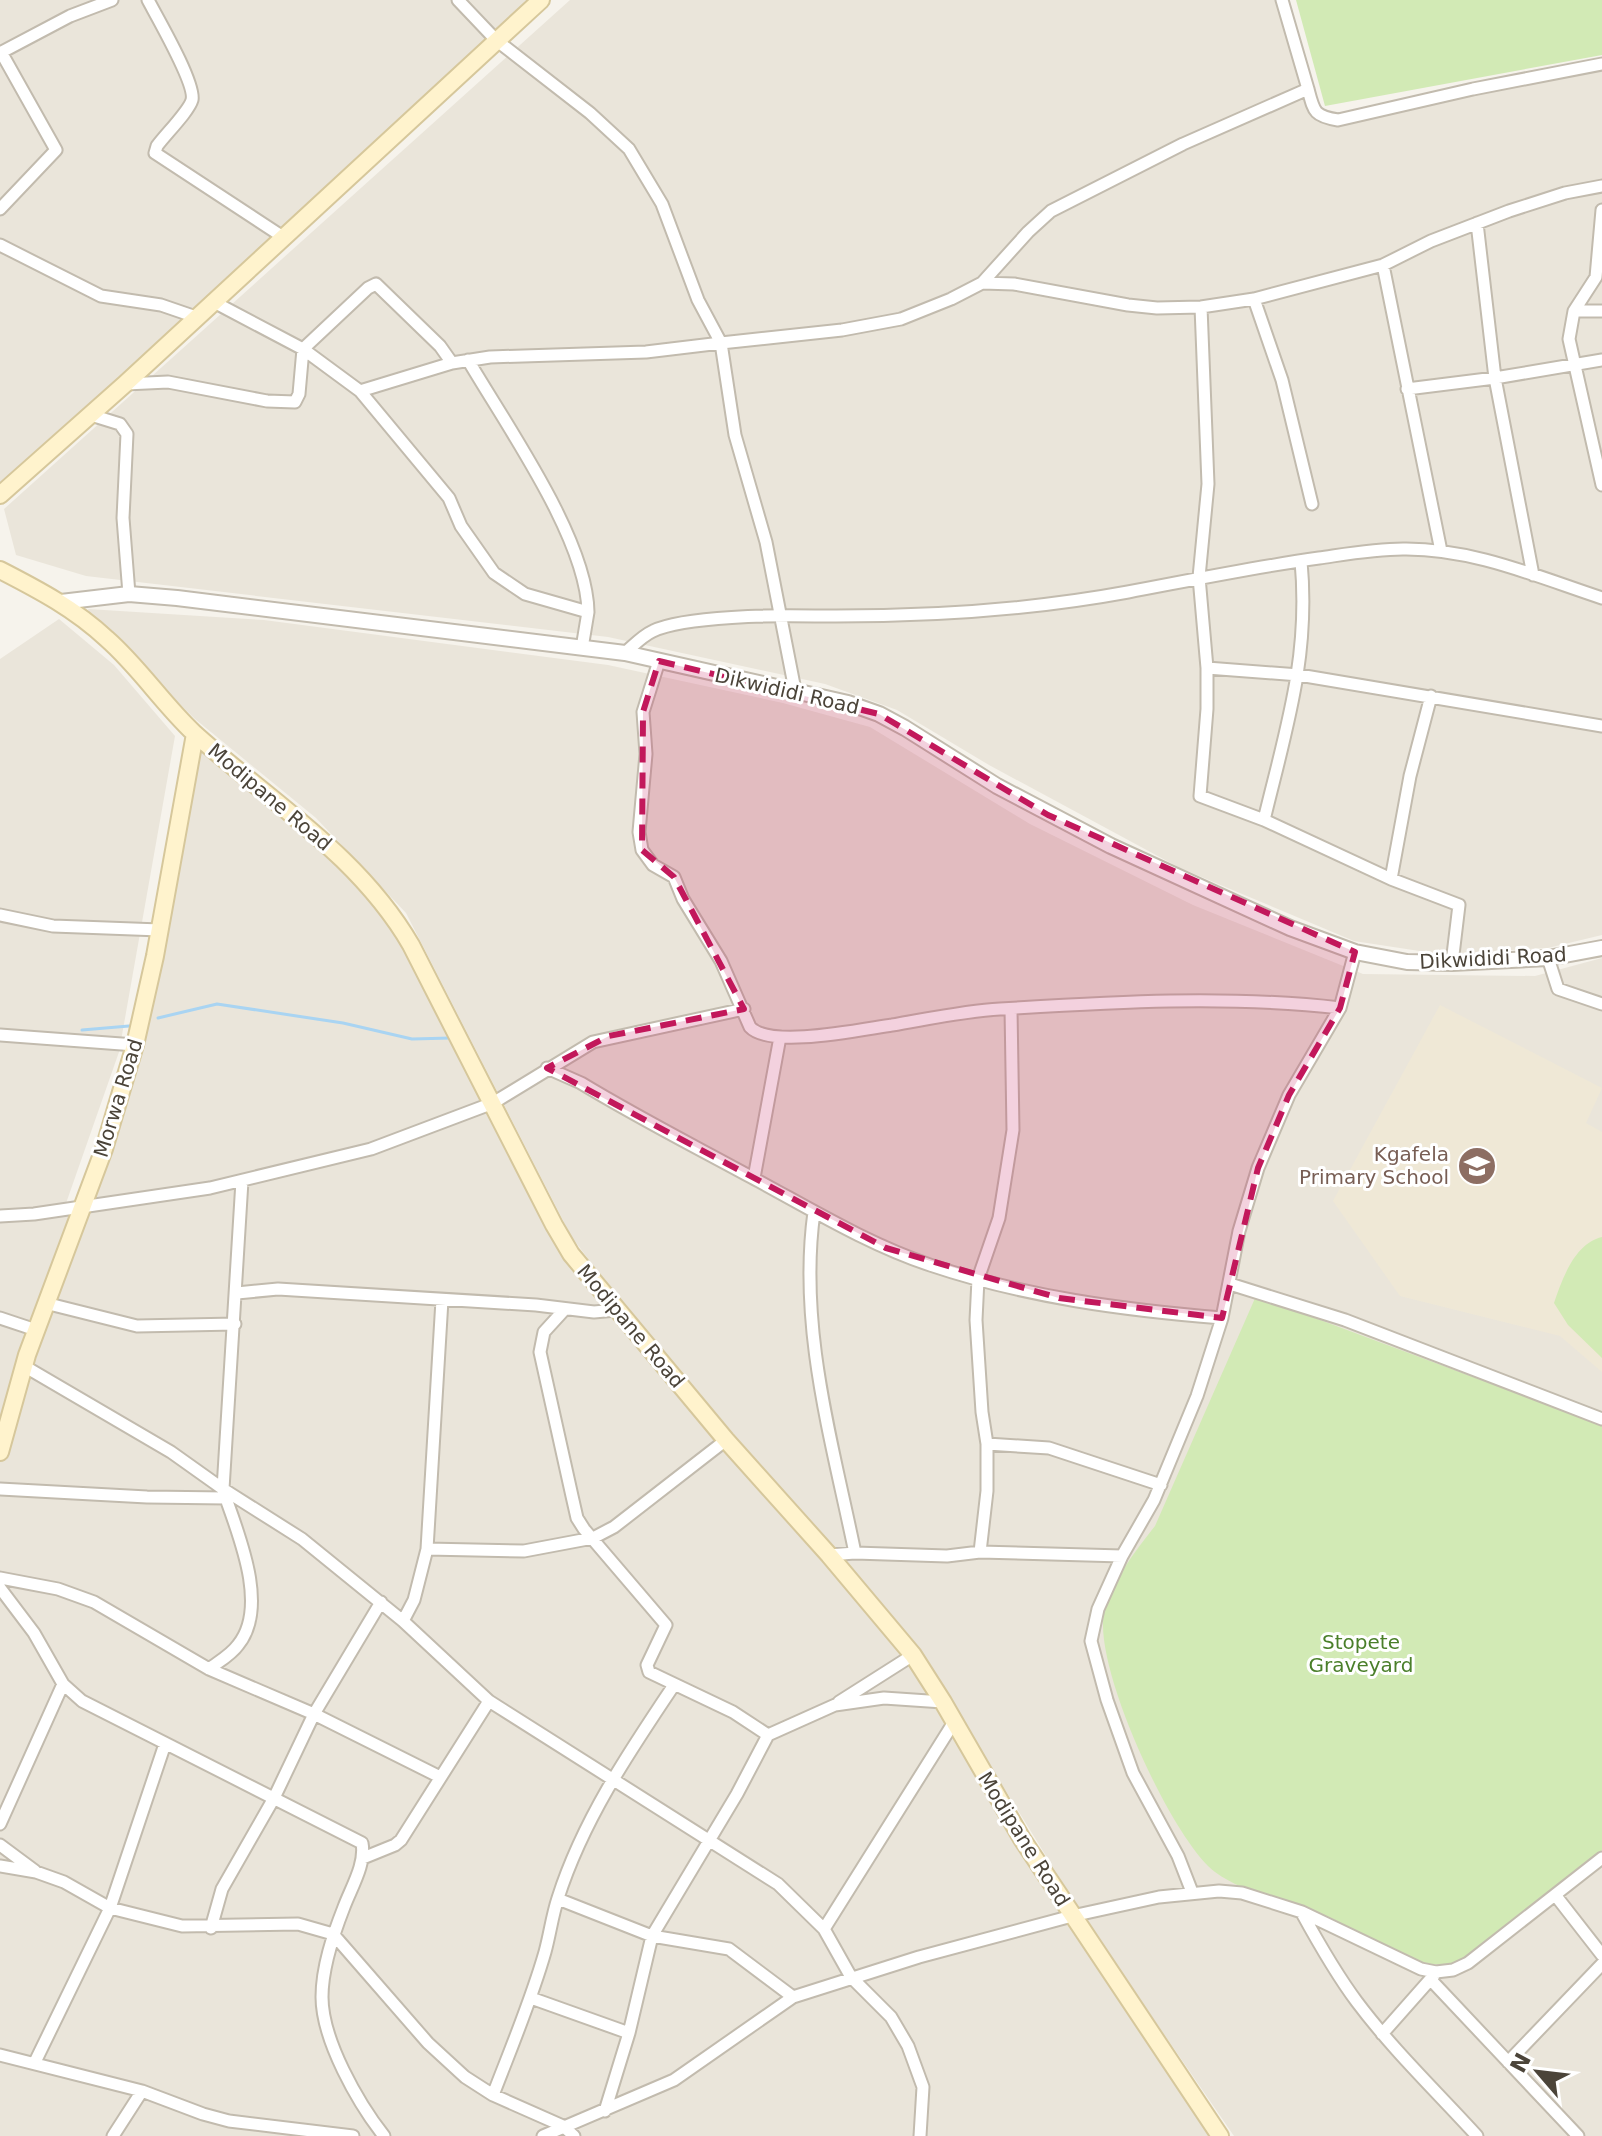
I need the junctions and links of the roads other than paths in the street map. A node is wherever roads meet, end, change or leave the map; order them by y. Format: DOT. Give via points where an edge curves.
graph roads {
  1 [pos="112,0"];
  2 [pos="148,0"];
  3 [pos="458,0"];
  4 [pos="541,0"];
  5 [pos="1282,0"];
  6 [pos="496,40"];
  7 [pos="0,52"];
  8 [pos="1602,64"];
  9 [pos="1308,89"];
  10 [pos="1602,186"];
  11 [pos="0,209"];
  12 [pos="1602,210"];
  13 [pos="1477,223"];
  14 [pos="283,237"];
  15 [pos="0,245"];
  16 [pos="1383,265"];
  17 [pos="982,283"];
  18 [pos="1254,299"];
  19 [pos="212,301"];
  20 [pos="1201,307"];
  21 [pos="1574,311"];
  22 [pos="1602,311"];
  23 [pos="196,317"];
  24 [pos="721,343"];
  25 [pos="303,349"];
  26 [pos="468,360"];
  27 [pos="1602,360"];
  28 [pos="452,363"];
  29 [pos="1574,363"];
  30 [pos="1495,378"];
  31 [pos="125,384"];
  32 [pos="1407,389"];
  33 [pos="360,391"];
  34 [pos="91,415"];
  35 [pos="1602,485"];
  36 [pos="0,495"];
  37 [pos="1312,504"];
  38 [pos="1441,551"];
  39 [pos="1301,561"];
  40 [pos="0,570"];
  41 [pos="1533,575"];
  42 [pos="1199,577"];
  43 [pos="129,594"];
  44 [pos="1602,598"];
  45 [pos="61,602"];
  46 [pos="588,612"];
  47 [pos="782,616"];
  48 [pos="582,648"];
  49 [pos="625,653"];
  50 [pos="659,661"];
  51 [pos="1207,668"];
  52 [pos="1299,675"];
  53 [pos="795,690"];
  54 [pos="1431,696"];
  55 [pos="1602,726"];
  56 [pos="195,734"];
  57 [pos="1264,820"];
  58 [pos="1391,879"];
  59 [pos="0,915"];
  60 [pos="160,930"];
  61 [pos="1602,948"];
  62 [pos="1355,952"];
  63 [pos="1548,958"];
  64 [pos="1452,963"];
  65 [pos="1602,1004"];
  66 [pos="1340,1008"];
  67 [pos="744,1009"];
  68 [pos="1011,1009"];
  69 [pos="0,1035"];
  70 [pos="780,1037"];
  71 [pos="135,1045"];
  72 [pos="547,1068"];
  73 [pos="493,1103"];
  74 [pos="754,1178"];
  75 [pos="242,1181"];
  76 [pos="82,1207"];
  77 [pos="814,1212"];
  78 [pos="0,1216"];
  79 [pos="978,1279"];
  80 [pos="1230,1284"];
  81 [pos="237,1293"];
  82 [pos="442,1300"];
  83 [pos="45,1303"];
  84 [pos="565,1309"];
  85 [pos="616,1310"];
  86 [pos="0,1318"];
  87 [pos="1222,1318"];
  88 [pos="235,1324"];
  89 [pos="36,1330"];
  90 [pos="24,1366"];
  91 [pos="1602,1419"];
  92 [pos="726,1440"];
  93 [pos="987,1444"];
  94 [pos="0,1452"];
  95 [pos="1161,1485"];
  96 [pos="0,1489"];
  97 [pos="224,1493"];
  98 [pos="593,1538"];
  99 [pos="427,1549"];
  100 [pos="980,1552"];
  101 [pos="855,1553"];
  102 [pos="829,1555"];
  103 [pos="1122,1556"];
  104 [pos="0,1578"];
  105 [pos="0,1588"];
  106 [pos="381,1602"];
  107 [pos="403,1621"];
  108 [pos="913,1655"];
  109 [pos="209,1669"];
  110 [pos="63,1684"];
  111 [pos="674,1685"];
  112 [pos="489,1701"];
  113 [pos="943,1702"];
  114 [pos="835,1705"];
  115 [pos="314,1714"];
  116 [pos="954,1722"];
  117 [pos="768,1735"];
  118 [pos="165,1744"];
  119 [pos="440,1777"];
  120 [pos="611,1780"];
  121 [pos="274,1798"];
  122 [pos="0,1824"];
  123 [pos="707,1841"];
  124 [pos="0,1845"];
  125 [pos="363,1858"];
  126 [pos="1602,1858"];
  127 [pos="0,1866"];
  128 [pos="36,1872"];
  129 [pos="1192,1892"];
  130 [pos="1556,1896"];
  131 [pos="558,1899"];
  132 [pos="110,1908"];
  133 [pos="1302,1912"];
  134 [pos="1072,1916"];
  135 [pos="211,1928"];
  136 [pos="824,1929"];
  137 [pos="333,1934"];
  138 [pos="652,1936"];
  139 [pos="1602,1955"];
  140 [pos="1602,1964"];
  141 [pos="1434,1976"];
  142 [pos="851,1977"];
  143 [pos="793,1997"];
  144 [pos="531,1998"];
  145 [pos="629,2033"];
  146 [pos="1382,2034"];
  147 [pos="0,2055"];
  148 [pos="35,2062"];
  149 [pos="1508,2062"];
  150 [pos="142,2091"];
  151 [pos="493,2095"];
  152 [pos="605,2111"];
  153 [pos="563,2126"];
  154 [pos="113,2136"];
  155 [pos="353,2136"];
  156 [pos="384,2136"];
  157 [pos="543,2136"];
  158 [pos="574,2136"];
  159 [pos="920,2136"];
  160 [pos="1220,2136"];
  161 [pos="1477,2136"];
  162 [pos="1578,2136"];
  1 -- 7 [label="street"];
  2 -- 14 [label="street" via="192,95 155,153"];
  3 -- 6 [label="street"];
  4 -- 6 [label="main road"];
  5 -- 9 [label="street"];
  6 -- 14 [label="main road"];
  6 -- 24 [label="street" via="629,149 662,204 698,300"];
  7 -- 11 [label="street" via="56,150"];
  8 -- 9 [label="street" via="1338,120 1320,117"];
  9 -- 17 [label="street" via="1051,211"];
  10 -- 13 [label="street"];
  12 -- 21 [label="street" via="1596,277"];
  13 -- 16 [label="street"];
  13 -- 30 [label="street"];
  14 -- 19 [label="main road"];
  15 -- 23 [label="street" via="101,296 161,305"];
  16 -- 18 [label="street"];
  16 -- 32 [label="street"];
  17 -- 20 [label="street" via="1128,305"];
  17 -- 24 [label="street" via="901,319"];
  18 -- 20 [label="street"];
  18 -- 37 [label="street" via="1282,380"];
  19 -- 23 [label="main road"];
  19 -- 25 [label="street"];
  20 -- 42 [label="street" via="1208,484"];
  21 -- 22 [label="street"];
  21 -- 29 [label="street" via="1569,339"];
  23 -- 31 [label="main road"];
  24 -- 26 [label="street"];
  24 -- 47 [label="street" via="735,435"];
  25 -- 28 [label="street" via="376,284"];
  25 -- 31 [label="street" via="295,402 168,382"];
  25 -- 33 [label="street"];
  26 -- 28 [label="street"];
  26 -- 46 [label="street" via="551,501 583,573"];
  27 -- 29 [label="street"];
  28 -- 33 [label="street"];
  29 -- 30 [label="street"];
  29 -- 35 [label="street"];
  30 -- 32 [label="street"];
  30 -- 41 [label="street"];
  31 -- 34 [label="main road"];
  32 -- 38 [label="street"];
  33 -- 46 [label="street" via="449,498 461,526 494,573 525,594"];
  34 -- 36 [label="main road"];
  34 -- 43 [label="street" via="120,424 127,434 123,503"];
  38 -- 39 [label="street" via="1367,551"];
  38 -- 41 [label="street"];
  39 -- 42 [label="street"];
  39 -- 52 [label="street" via="1305,616"];
  40 -- 45 [label="main road, Modipane Road"];
  41 -- 44 [label="street"];
  42 -- 47 [label="street" via="1127,592 959,613"];
  42 -- 51 [label="street"];
  43 -- 45 [label="street, Dikwididi Road"];
  43 -- 48 [label="street, Dikwididi Road"];
  45 -- 56 [label="main road, Modipane Road" via="109,640"];
  46 -- 48 [label="street"];
  47 -- 49 [label="street" via="680,623 645,635"];
  47 -- 53 [label="street"];
  48 -- 49 [label="street, Dikwididi Road"];
  49 -- 50 [label="street, Dikwididi Road"];
  50 -- 53 [label="street, Dikwididi Road"];
  50 -- 67 [label="street" via="643,712 642,850 653,865 674,877"];
  51 -- 52 [label="street"];
  51 -- 57 [label="street" via="1200,796"];
  52 -- 54 [label="street"];
  52 -- 57 [label="street"];
  53 -- 62 [label="street, Dikwididi Road" via="879,714 1048,815 1168,874"];
  54 -- 55 [label="street"];
  54 -- 58 [label="street"];
  56 -- 60 [label="main road, Morwa Road"];
  56 -- 73 [label="main road, Modipane Road" via="310,828 367,883 411,945"];
  57 -- 58 [label="street"];
  58 -- 64 [label="street" via="1459,905"];
  59 -- 60 [label="street" via="53,926"];
  60 -- 71 [label="main road, Morwa Road"];
  61 -- 63 [label="street, Dikwididi Road"];
  62 -- 64 [label="street, Dikwididi Road" via="1407,962"];
  62 -- 66 [label="street"];
  63 -- 64 [label="street, Dikwididi Road"];
  63 -- 65 [label="street" via="1558,989"];
  66 -- 68 [label="street" via="1135,1001"];
  66 -- 80 [label="street" via="1289,1095 1258,1168"];
  67 -- 70 [label="street" via="755,1032"];
  67 -- 72 [label="street" via="609,1036"];
  68 -- 70 [label="street"];
  68 -- 79 [label="street" via="1013,1130 999,1218"];
  69 -- 71 [label="street"];
  70 -- 74 [label="street"];
  71 -- 76 [label="main road, Morwa Road"];
  72 -- 73 [label="street"];
  72 -- 74 [label="street"];
  73 -- 75 [label="street" via="371,1149"];
  73 -- 85 [label="main road, Modipane Road" via="561,1237"];
  74 -- 77 [label="street"];
  75 -- 76 [label="street"];
  75 -- 81 [label="street"];
  76 -- 78 [label="street"];
  76 -- 83 [label="main road, Morwa Road"];
  77 -- 79 [label="street" via="886,1248"];
  77 -- 101 [label="street" via="810,1310"];
  79 -- 87 [label="street" via="1133,1311"];
  79 -- 93 [label="street" via="977,1347"];
  80 -- 87 [label="street"];
  80 -- 91 [label="street" via="1345,1320"];
  81 -- 82 [label="street" via="278,1289"];
  81 -- 88 [label="street"];
  82 -- 84 [label="street"];
  82 -- 99 [label="street"];
  83 -- 88 [label="street" via="137,1326"];
  83 -- 89 [label="main road, Morwa Road"];
  84 -- 85 [label="street"];
  84 -- 98 [label="street" via="544,1332 540,1352 577,1518"];
  85 -- 92 [label="main road, Modipane Road"];
  86 -- 89 [label="street"];
  87 -- 95 [label="street"];
  88 -- 97 [label="street"];
  89 -- 90 [label="main road, Morwa Road"];
  90 -- 94 [label="main road, Morwa Road"];
  90 -- 97 [label="street" via="171,1452"];
  92 -- 98 [label="street"];
  92 -- 102 [label="main road, Modipane Road"];
  93 -- 95 [label="street" via="1049,1448"];
  93 -- 100 [label="street"];
  95 -- 103 [label="street"];
  96 -- 97 [label="street"];
  97 -- 106 [label="street" via="302,1539"];
  97 -- 109 [label="street" via="248,1564 250,1611 237,1647"];
  98 -- 99 [label="street" via="524,1551"];
  98 -- 111 [label="street" via="666,1625 647,1665 649,1672"];
  99 -- 107 [label="street"];
  100 -- 101 [label="street"];
  100 -- 103 [label="street"];
  101 -- 102 [label="street"];
  102 -- 108 [label="main road, Modipane Road"];
  103 -- 129 [label="street" via="1098,1609 1091,1641 1133,1773"];
  104 -- 109 [label="street" via="94,1602"];
  105 -- 110 [label="street"];
  106 -- 107 [label="street"];
  106 -- 115 [label="street"];
  107 -- 112 [label="street"];
  108 -- 113 [label="main road, Modipane Road"];
  108 -- 114 [label="street"];
  109 -- 115 [label="street"];
  110 -- 118 [label="street" via="89,1705"];
  110 -- 122 [label="street"];
  111 -- 117 [label="street"];
  111 -- 120 [label="street"];
  112 -- 119 [label="street"];
  112 -- 120 [label="street"];
  113 -- 114 [label="street" via="884,1698"];
  113 -- 116 [label="main road, Modipane Road"];
  114 -- 117 [label="street"];
  115 -- 119 [label="street"];
  115 -- 121 [label="street"];
  116 -- 134 [label="main road, Modipane Road"];
  116 -- 136 [label="street"];
  117 -- 123 [label="street"];
  118 -- 121 [label="street"];
  118 -- 132 [label="street"];
  119 -- 125 [label="street" via="401,1840"];
  120 -- 123 [label="street"];
  120 -- 131 [label="street"];
  121 -- 125 [label="street" via="357,1839"];
  121 -- 135 [label="street" via="222,1889"];
  123 -- 136 [label="street" via="778,1884"];
  123 -- 138 [label="street"];
  124 -- 128 [label="street"];
  125 -- 137 [label="street"];
  126 -- 130 [label="street"];
  127 -- 128 [label="street"];
  128 -- 132 [label="street"];
  129 -- 133 [label="street" via="1242,1893"];
  129 -- 134 [label="street"];
  130 -- 139 [label="street"];
  130 -- 141 [label="street" via="1468,1963"];
  131 -- 138 [label="street"];
  131 -- 144 [label="street"];
  132 -- 135 [label="street"];
  132 -- 148 [label="street"];
  133 -- 141 [label="street"];
  133 -- 146 [label="street" via="1330,1963"];
  134 -- 142 [label="street"];
  134 -- 160 [label="main road, Modipane Road"];
  135 -- 137 [label="street" via="298,1924"];
  136 -- 142 [label="street"];
  137 -- 151 [label="street" via="445,2061"];
  137 -- 156 [label="street" via="323,2007 356,2097"];
  138 -- 143 [label="street" via="729,1949"];
  138 -- 145 [label="street"];
  140 -- 149 [label="street"];
  141 -- 146 [label="street"];
  141 -- 149 [label="street"];
  142 -- 143 [label="street"];
  142 -- 159 [label="street" via="891,2017 908,2046 923,2087"];
  143 -- 152 [label="street" via="683,2074"];
  144 -- 145 [label="street"];
  144 -- 151 [label="street"];
  145 -- 152 [label="street"];
  146 -- 161 [label="street"];
  147 -- 148 [label="street"];
  148 -- 150 [label="street"];
  149 -- 162 [label="street"];
  150 -- 154 [label="street"];
  150 -- 155 [label="street" via="229,2121"];
  151 -- 153 [label="street"];
  152 -- 153 [label="street"];
  153 -- 157 [label="street"];
  153 -- 158 [label="street"];
}
